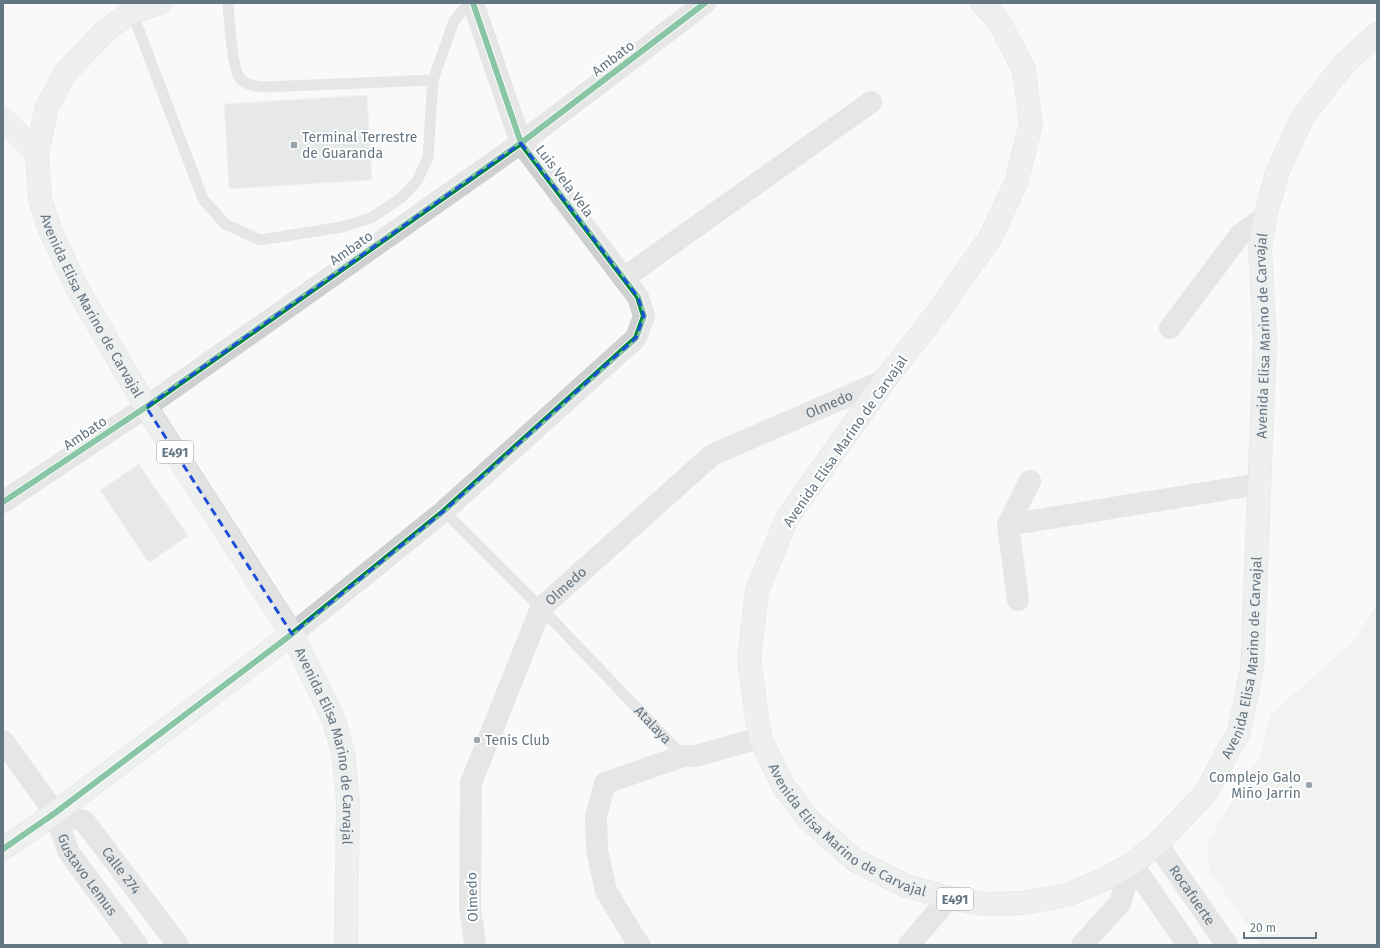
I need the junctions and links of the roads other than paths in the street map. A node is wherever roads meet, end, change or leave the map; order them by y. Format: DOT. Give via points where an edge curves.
graph roads {
  1 [pos="160,3"];
  2 [pos="228,3"];
  3 [pos="472,3"];
  4 [pos="705,3"];
  5 [pos="982,3"];
  6 [pos="129,7"];
  7 [pos="1377,34"];
  8 [pos="433,80"];
  9 [pos="871,102"];
  10 [pos="3,119"];
  11 [pos="521,142"];
  12 [pos="37,153"];
  13 [pos="1265,217"];
  14 [pos="624,278"];
  15 [pos="1170,328"];
  16 [pos="885,380"];
  17 [pos="146,407"];
  18 [pos="1030,482"];
  19 [pos="1259,484"];
  20 [pos="3,502"];
  21 [pos="444,511"];
  22 [pos="1008,525"];
  23 [pos="1018,600"];
  24 [pos="541,608"];
  25 [pos="292,634"];
  26 [pos="760,738"];
  27 [pos="3,741"];
  28 [pos="683,756"];
  29 [pos="55,813"];
  30 [pos="1157,844"];
  31 [pos="3,849"];
  32 [pos="1132,864"];
  33 [pos="949,898"];
  34 [pos="137,945"];
  35 [pos="178,945"];
  36 [pos="346,945"];
  37 [pos="476,945"];
  38 [pos="640,945"];
  39 [pos="909,945"];
  40 [pos="1082,945"];
  41 [pos="1188,945"];
  42 [pos="1227,945"];
  1 -- 6 [label="main road, Avenida Elisa Marino de Carvajal / E491"];
  2 -- 8 [label="lane" via="234,63 239,77 250,86"];
  3 -- 8 [label="lane" via="454,21"];
  3 -- 11 [label="street, Luis Vela Vela"];
  4 -- 11 [label="street, Ambato"];
  5 -- 16 [label="main road, Avenida Elisa Marino de Carvajal / E491" via="998,20 1024,70 1031,124 1016,183 990,238"];
  6 -- 8 [label="lane" via="203,198 225,224 260,240 342,227 371,218 401,198 416,181 428,158"];
  6 -- 12 [label="main road, Avenida Elisa Marino de Carvajal / E491" via="65,74 47,107"];
  7 -- 13 [label="main road, Avenida Elisa Marino de Carvajal / E491" via="1344,64 1302,118 1277,173"];
  9 -- 14 [label="street"];
  10 -- 12 [label="main road"];
  11 -- 14 [label="street, Luis Vela Vela"];
  11 -- 17 [label="street, Ambato"];
  12 -- 17 [label="main road, Avenida Elisa Marino de Carvajal / E491" via="40,199 50,230 77,288"];
  13 -- 15 [label="street" via="1240,235"];
  13 -- 19 [label="main road, Avenida Elisa Marino de Carvajal / E491" via="1260,249 1265,342"];
  14 -- 21 [label="street, Luis Vela Vela" via="638,297 644,316 636,338"];
  16 -- 24 [label="street, Olmedo" via="712,455"];
  16 -- 26 [label="main road, Avenida Elisa Marino de Carvajal / E491" via="787,518 757,591 749,660"];
  17 -- 20 [label="street, Ambato"];
  17 -- 25 [label="main road, Avenida Elisa Marino de Carvajal / E491"];
  18 -- 22 [label="street"];
  19 -- 22 [label="street"];
  19 -- 30 [label="main road, Avenida Elisa Marino de Carvajal / E491" via="1252,669 1239,731 1205,794"];
  21 -- 24 [label="lane, Atalaya"];
  21 -- 25 [label="street"];
  22 -- 23 [label="street"];
  24 -- 28 [label="lane, Atalaya"];
  24 -- 37 [label="street, Olmedo" via="471,783 470,910"];
  25 -- 29 [label="main road"];
  25 -- 36 [label="main road, Avenida Elisa Marino de Carvajal / E491" via="333,718 343,753 348,799"];
  26 -- 28 [label="street" via="695,756"];
  26 -- 33 [label="main road, Avenida Elisa Marino de Carvajal / E491" via="784,787 810,821 855,860 906,886"];
  27 -- 29 [label="street, Gustavo Lemus"];
  28 -- 38 [label="street, Atalaya" via="605,783 596,817 596,850 606,890"];
  29 -- 31 [label="main road"];
  29 -- 34 [label="street, Gustavo Lemus" via="68,851"];
  29 -- 35 [label="street, Calle 274" via="84,821"];
  30 -- 32 [label="main road, Avenida Elisa Marino de Carvajal / E491"];
  30 -- 42 [label="street, Rocafuerte"];
  32 -- 33 [label="main road, Avenida Elisa Marino de Carvajal / E491" via="1106,879 1067,895 1023,903 985,904"];
  32 -- 40 [label="street" via="1120,902"];
  32 -- 41 [label="street"];
  33 -- 39 [label="street"];
}
